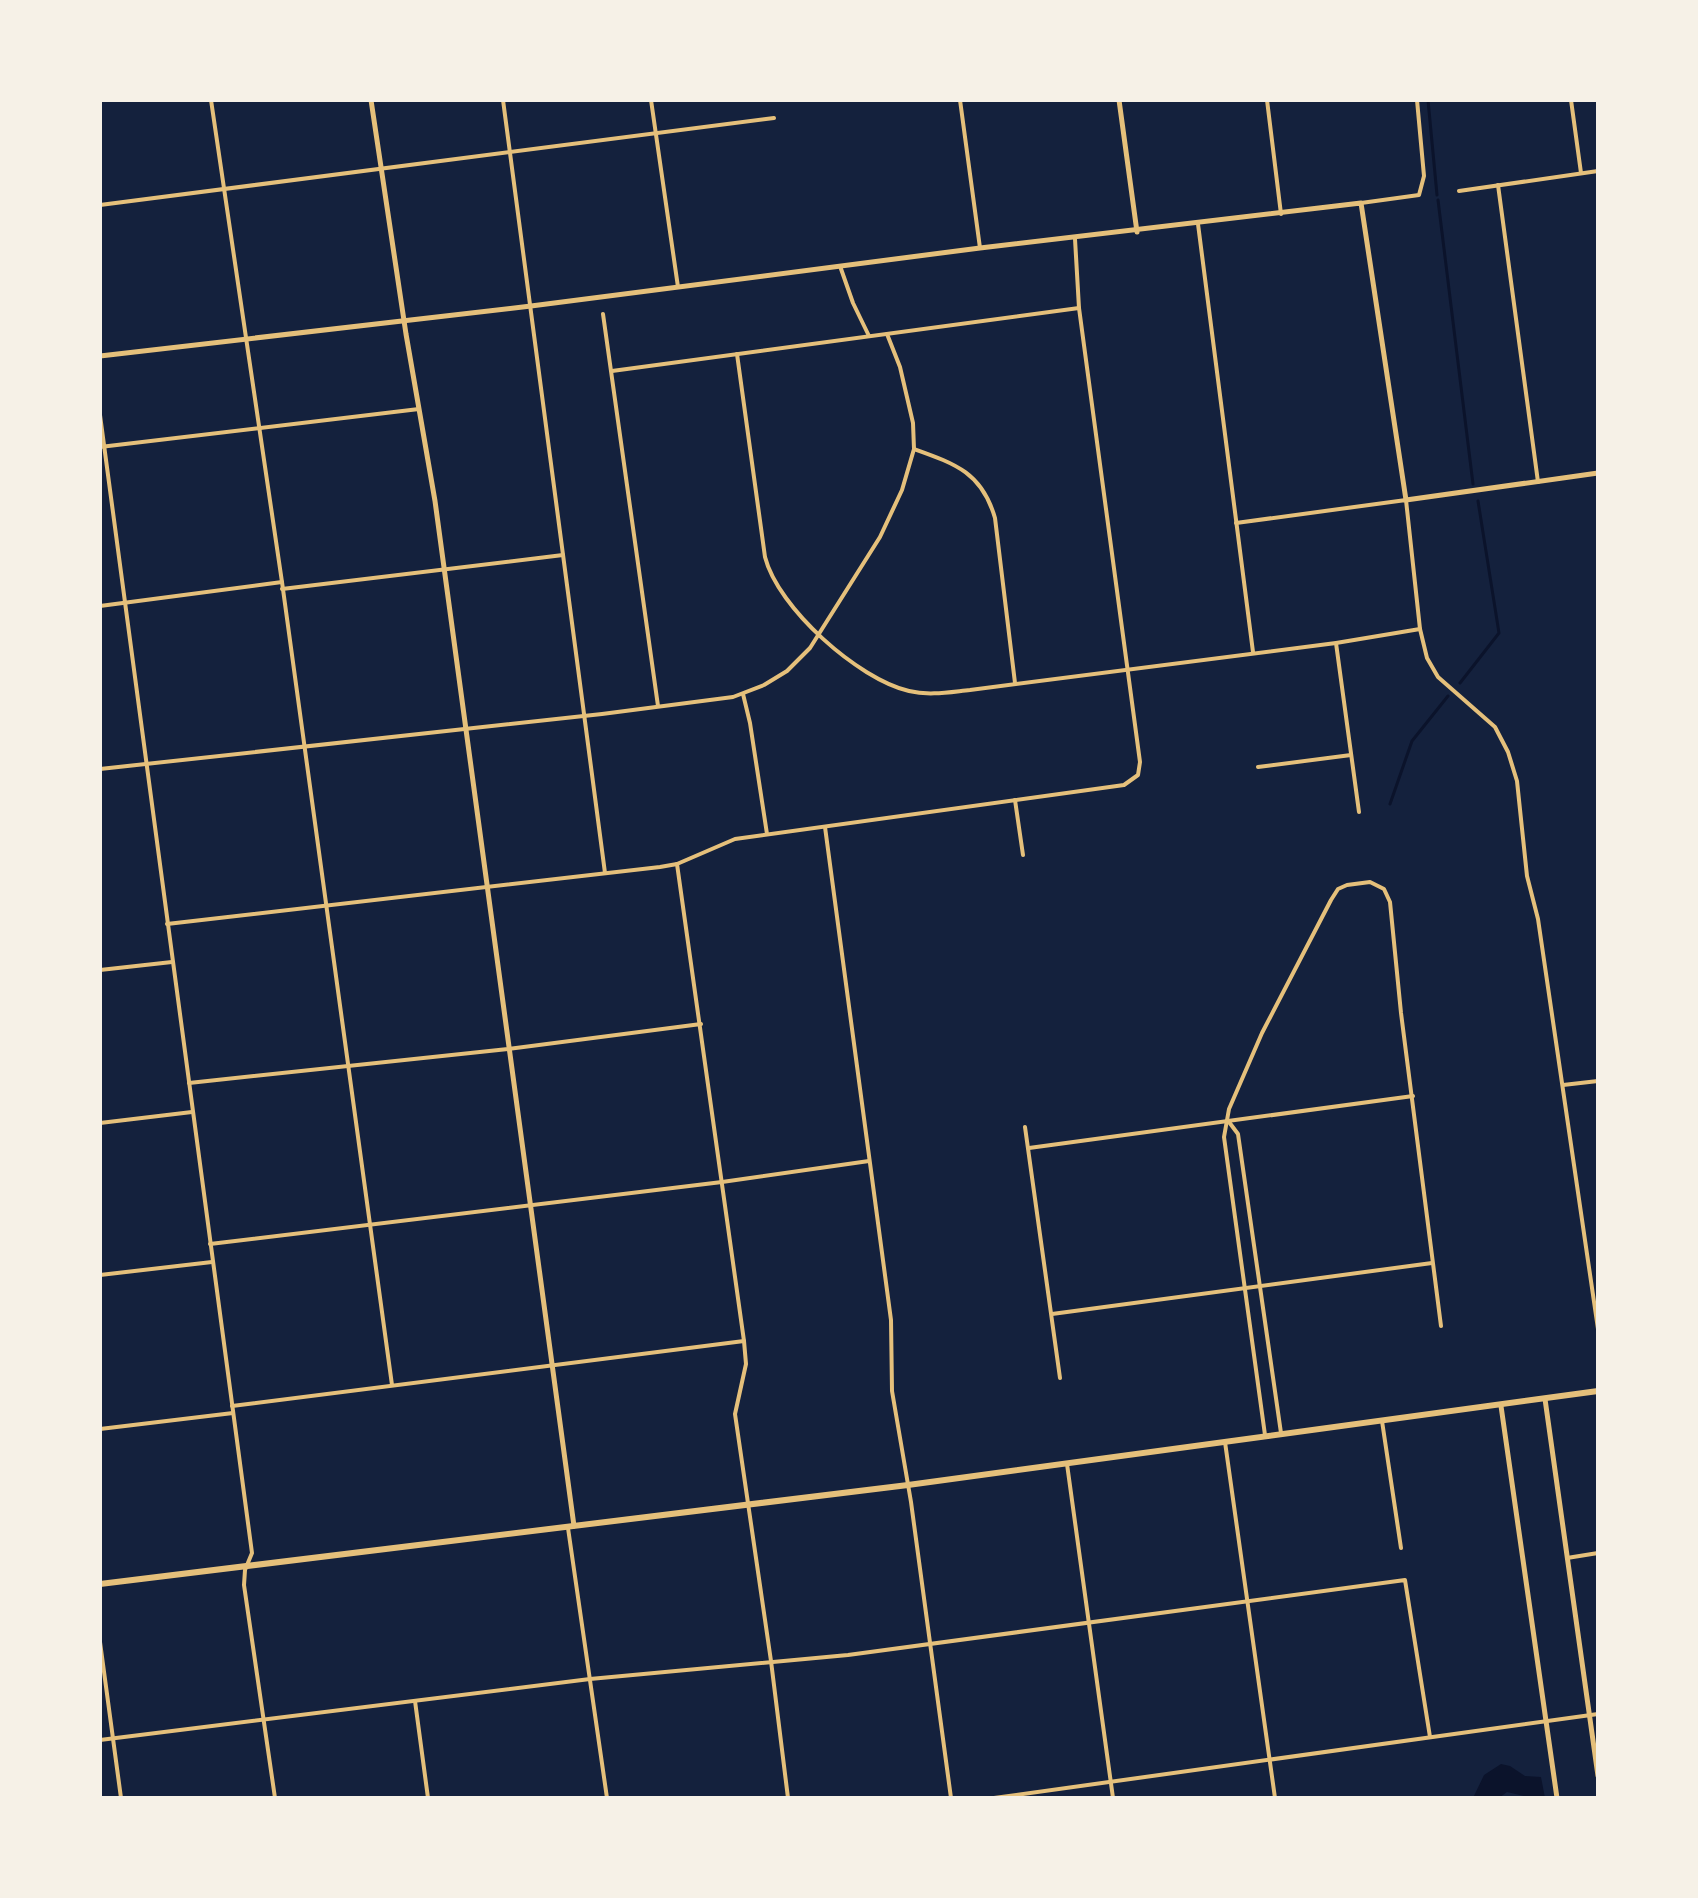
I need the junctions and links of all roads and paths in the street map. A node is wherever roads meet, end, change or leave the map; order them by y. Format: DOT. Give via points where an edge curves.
graph roads {
  1 [pos="211,100"];
  2 [pos="371,100"];
  3 [pos="503,100"];
  4 [pos="651,100"];
  5 [pos="960,100"];
  6 [pos="1119,100"];
  7 [pos="1267,100"];
  8 [pos="1417,100"];
  9 [pos="1571,100"];
  10 [pos="774,118"];
  11 [pos="656,134"];
  12 [pos="510,152"];
  13 [pos="380,169"];
  14 [pos="1598,171"];
  15 [pos="1581,173"];
  16 [pos="1498,185"];
  17 [pos="224,187"];
  18 [pos="1459,191"];
  19 [pos="1361,203"];
  20 [pos="100,205"];
  21 [pos="1281,214"];
  22 [pos="1198,224"];
  23 [pos="1137,232"];
  24 [pos="1075,239"];
  25 [pos="980,248"];
  26 [pos="840,266"];
  27 [pos="678,287"];
  28 [pos="531,306"];
  29 [pos="1079,308"];
  30 [pos="603,314"];
  31 [pos="404,322"];
  32 [pos="887,334"];
  33 [pos="869,336"];
  34 [pos="244,338"];
  35 [pos="737,354"];
  36 [pos="100,356"];
  37 [pos="612,371"];
  38 [pos="419,409"];
  39 [pos="100,415"];
  40 [pos="259,429"];
  41 [pos="102,447"];
  42 [pos="914,449"];
  43 [pos="1598,473"];
  44 [pos="1538,482"];
  45 [pos="1406,500"];
  46 [pos="1236,523"];
  47 [pos="563,555"];
  48 [pos="444,570"];
  49 [pos="282,586"];
  50 [pos="124,604"];
  51 [pos="100,606"];
  52 [pos="1420,629"];
  53 [pos="819,635"];
  54 [pos="1336,643"];
  55 [pos="1253,652"];
  56 [pos="1129,670"];
  57 [pos="1015,683"];
  58 [pos="743,694"];
  59 [pos="658,706"];
  60 [pos="584,714"];
  61 [pos="465,728"];
  62 [pos="304,746"];
  63 [pos="1351,755"];
  64 [pos="145,763"];
  65 [pos="1258,767"];
  66 [pos="100,769"];
  67 [pos="1015,800"];
  68 [pos="1359,812"];
  69 [pos="825,827"];
  70 [pos="767,834"];
  71 [pos="1023,855"];
  72 [pos="677,864"];
  73 [pos="605,873"];
  74 [pos="486,888"];
  75 [pos="327,908"];
  76 [pos="167,924"];
  77 [pos="172,962"];
  78 [pos="100,970"];
  79 [pos="701,1024"];
  80 [pos="508,1049"];
  81 [pos="348,1066"];
  82 [pos="1598,1081"];
  83 [pos="189,1083"];
  84 [pos="1563,1085"];
  85 [pos="1413,1096"];
  86 [pos="192,1112"];
  87 [pos="1229,1121"];
  88 [pos="100,1123"];
  89 [pos="1025,1127"];
  90 [pos="1029,1148"];
  91 [pos="869,1161"];
  92 [pos="722,1182"];
  93 [pos="529,1206"];
  94 [pos="369,1226"];
  95 [pos="210,1244"];
  96 [pos="212,1262"];
  97 [pos="1432,1263"];
  98 [pos="100,1275"];
  99 [pos="1260,1286"];
  100 [pos="1244,1288"];
  101 [pos="1052,1314"];
  102 [pos="1441,1326"];
  103 [pos="1598,1329"];
  104 [pos="744,1341"];
  105 [pos="551,1366"];
  106 [pos="1060,1378"];
  107 [pos="392,1385"];
  108 [pos="1598,1391"];
  109 [pos="1545,1399"];
  110 [pos="232,1406"];
  111 [pos="1501,1406"];
  112 [pos="233,1413"];
  113 [pos="1382,1421"];
  114 [pos="100,1429"];
  115 [pos="1281,1433"];
  116 [pos="1265,1436"];
  117 [pos="1225,1442"];
  118 [pos="1067,1463"];
  119 [pos="908,1485"];
  120 [pos="748,1505"];
  121 [pos="571,1528"];
  122 [pos="1401,1548"];
  123 [pos="1598,1553"];
  124 [pos="1567,1558"];
  125 [pos="247,1566"];
  126 [pos="100,1584"];
  127 [pos="1249,1600"];
  128 [pos="1091,1624"];
  129 [pos="100,1642"];
  130 [pos="930,1645"];
  131 [pos="771,1661"];
  132 [pos="590,1679"];
  133 [pos="415,1701"];
  134 [pos="1594,1715"];
  135 [pos="1546,1721"];
  136 [pos="263,1722"];
  137 [pos="1430,1737"];
  138 [pos="113,1739"];
  139 [pos="100,1740"];
  140 [pos="1271,1760"];
  141 [pos="1598,1776"];
  142 [pos="1111,1782"];
  143 [pos="121,1798"];
  144 [pos="275,1798"];
  145 [pos="428,1798"];
  146 [pos="607,1798"];
  147 [pos="788,1798"];
  148 [pos="951,1798"];
  149 [pos="994,1798"];
  150 [pos="1113,1798"];
  151 [pos="1275,1798"];
  152 [pos="1557,1798"];
  1 -- 17 [label="street"];
  2 -- 13 [label="street"];
  3 -- 12 [label="street"];
  4 -- 11 [label="street"];
  5 -- 25 [label="street"];
  6 -- 23 [label="street"];
  7 -- 21 [label="street"];
  8 -- 19 [label="street" via="1424,176 1419,195"];
  9 -- 15 [label="street"];
  10 -- 11 [label="street"];
  11 -- 12 [label="street"];
  11 -- 27 [label="street"];
  12 -- 13 [label="street"];
  12 -- 28 [label="street"];
  13 -- 17 [label="street"];
  13 -- 31 [label="street"];
  14 -- 15 [label="street"];
  15 -- 16 [label="street"];
  16 -- 18 [label="street"];
  16 -- 44 [label="street"];
  17 -- 20 [label="street"];
  17 -- 34 [label="street"];
  19 -- 21 [label="street"];
  19 -- 45 [label="street"];
  21 -- 22 [label="street"];
  22 -- 23 [label="street"];
  22 -- 46 [label="street"];
  23 -- 24 [label="street"];
  24 -- 25 [label="street"];
  24 -- 29 [label="street"];
  25 -- 26 [label="street"];
  26 -- 27 [label="street"];
  26 -- 33 [label="street"];
  27 -- 28 [label="street"];
  28 -- 31 [label="street"];
  28 -- 47 [label="street"];
  29 -- 32 [label="street"];
  29 -- 56 [label="street"];
  30 -- 37 [label="street"];
  31 -- 34 [label="street"];
  31 -- 38 [label="street"];
  32 -- 33 [label="street"];
  32 -- 42 [label="street" via="907,394"];
  33 -- 35 [label="street"];
  34 -- 36 [label="street"];
  34 -- 40 [label="street"];
  35 -- 37 [label="street"];
  35 -- 53 [label="street" via="769,572"];
  37 -- 59 [label="street"];
  38 -- 40 [label="street"];
  38 -- 48 [label="street"];
  39 -- 41 [label="street"];
  40 -- 41 [label="street"];
  40 -- 49 [label="street"];
  41 -- 50 [label="street"];
  42 -- 53 [label="street" via="892,515"];
  42 -- 57 [label="street" via="966,471 989,501"];
  43 -- 44 [label="street"];
  44 -- 45 [label="street"];
  45 -- 46 [label="street"];
  45 -- 52 [label="street"];
  46 -- 55 [label="street"];
  47 -- 48 [label="street"];
  47 -- 60 [label="street"];
  48 -- 49 [label="street"];
  48 -- 61 [label="street"];
  49 -- 50 [label="street"];
  49 -- 62 [label="street"];
  50 -- 51 [label="street"];
  50 -- 64 [label="street"];
  52 -- 54 [label="street"];
  52 -- 84 [label="street" via="1432,667 1495,727 1513,766"];
  53 -- 57 [label="street" via="880,680 906,691 934,694"];
  53 -- 58 [label="street" via="787,671"];
  54 -- 55 [label="street"];
  54 -- 63 [label="street"];
  55 -- 56 [label="street"];
  56 -- 57 [label="street"];
  56 -- 67 [label="street" via="1138,775 1124,785"];
  58 -- 59 [label="street"];
  58 -- 70 [label="street"];
  59 -- 60 [label="street"];
  60 -- 61 [label="street"];
  60 -- 73 [label="street"];
  61 -- 62 [label="street"];
  61 -- 74 [label="street"];
  62 -- 64 [label="street"];
  62 -- 75 [label="street"];
  63 -- 65 [label="street"];
  63 -- 68 [label="street"];
  64 -- 66 [label="street"];
  64 -- 76 [label="street"];
  67 -- 69 [label="street"];
  67 -- 71 [label="street"];
  69 -- 70 [label="street"];
  69 -- 91 [label="street"];
  70 -- 72 [label="street" via="735,839"];
  72 -- 73 [label="street"];
  72 -- 79 [label="street"];
  73 -- 74 [label="street"];
  74 -- 75 [label="street"];
  74 -- 80 [label="street"];
  75 -- 76 [label="street"];
  75 -- 81 [label="street"];
  76 -- 77 [label="street"];
  77 -- 78 [label="street"];
  77 -- 83 [label="street"];
  79 -- 80 [label="street"];
  79 -- 92 [label="street"];
  80 -- 81 [label="street"];
  80 -- 93 [label="street"];
  81 -- 83 [label="street"];
  81 -- 94 [label="street"];
  82 -- 84 [label="street"];
  83 -- 86 [label="street"];
  84 -- 103 [label="street"];
  85 -- 87 [label="street"];
  85 -- 87 [label="street" via="1390,902 1384,889 1370,882 1347,885 1331,900 1262,1033 1229,1109"];
  85 -- 97 [label="street"];
  86 -- 88 [label="street"];
  86 -- 95 [label="street"];
  87 -- 90 [label="street"];
  87 -- 99 [label="street" via="1238,1134"];
  87 -- 100 [label="street" via="1224,1137"];
  89 -- 90 [label="street"];
  90 -- 101 [label="street"];
  91 -- 92 [label="street"];
  91 -- 119 [label="street" via="891,1320 892,1391"];
  92 -- 93 [label="street"];
  92 -- 104 [label="street"];
  93 -- 94 [label="street"];
  93 -- 105 [label="street"];
  94 -- 95 [label="street"];
  94 -- 107 [label="street"];
  95 -- 96 [label="street"];
  96 -- 98 [label="street"];
  96 -- 110 [label="street"];
  97 -- 99 [label="street"];
  97 -- 102 [label="street"];
  99 -- 100 [label="street"];
  99 -- 115 [label="street"];
  100 -- 101 [label="street"];
  100 -- 116 [label="street"];
  101 -- 106 [label="street"];
  104 -- 105 [label="street"];
  104 -- 120 [label="street" via="746,1364 735,1414"];
  105 -- 107 [label="street"];
  105 -- 121 [label="street"];
  107 -- 110 [label="street"];
  108 -- 109 [label="main road"];
  109 -- 111 [label="main road"];
  109 -- 124 [label="street"];
  110 -- 112 [label="street"];
  111 -- 113 [label="main road"];
  111 -- 135 [label="street"];
  112 -- 114 [label="street"];
  112 -- 125 [label="street" via="252,1553"];
  113 -- 115 [label="main road"];
  113 -- 122 [label="street"];
  115 -- 116 [label="main road"];
  116 -- 117 [label="main road"];
  117 -- 118 [label="main road"];
  117 -- 127 [label="street"];
  118 -- 119 [label="main road"];
  118 -- 128 [label="street"];
  119 -- 120 [label="main road"];
  119 -- 130 [label="street"];
  120 -- 121 [label="main road"];
  120 -- 131 [label="street"];
  121 -- 125 [label="main road"];
  121 -- 132 [label="street"];
  123 -- 124 [label="street"];
  124 -- 134 [label="street"];
  125 -- 126 [label="main road"];
  125 -- 136 [label="street" via="244,1585"];
  127 -- 128 [label="street"];
  127 -- 137 [label="street" via="1405,1580"];
  127 -- 140 [label="street"];
  128 -- 130 [label="street"];
  128 -- 142 [label="street"];
  129 -- 138 [label="street"];
  130 -- 131 [label="street"];
  130 -- 148 [label="street"];
  131 -- 132 [label="street"];
  131 -- 147 [label="street"];
  132 -- 133 [label="street"];
  132 -- 146 [label="street"];
  133 -- 136 [label="street"];
  133 -- 145 [label="street"];
  134 -- 135 [label="street"];
  134 -- 141 [label="street"];
  135 -- 137 [label="street"];
  135 -- 152 [label="street"];
  136 -- 138 [label="street"];
  136 -- 144 [label="street"];
  137 -- 140 [label="street"];
  138 -- 139 [label="street"];
  138 -- 143 [label="street"];
  140 -- 142 [label="street"];
  140 -- 151 [label="street"];
  142 -- 149 [label="street"];
  142 -- 150 [label="street"];
}
